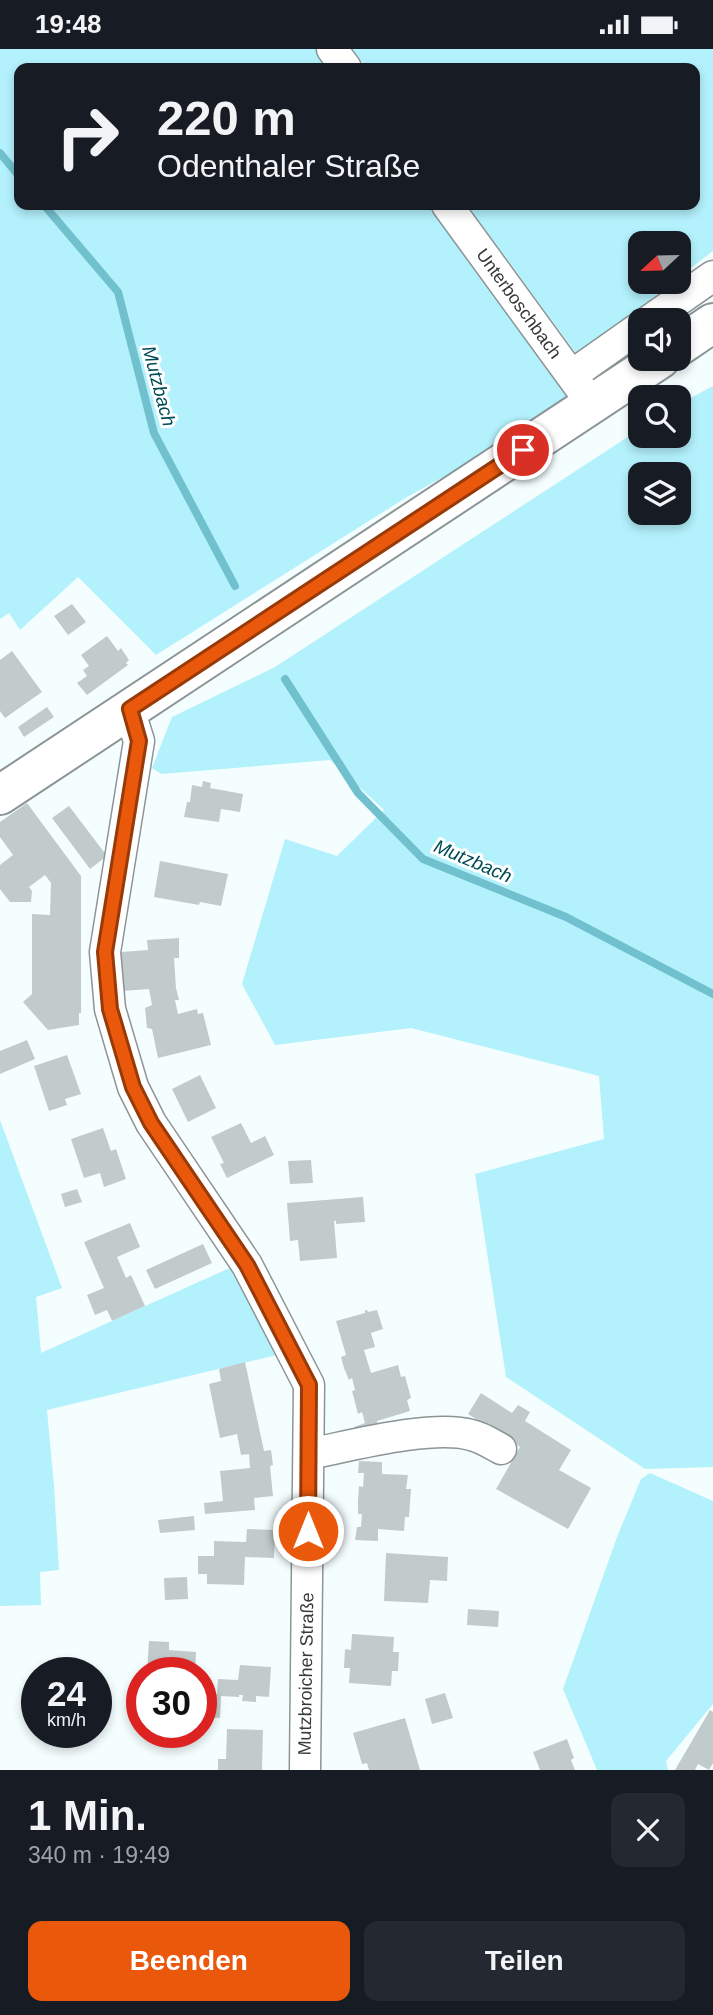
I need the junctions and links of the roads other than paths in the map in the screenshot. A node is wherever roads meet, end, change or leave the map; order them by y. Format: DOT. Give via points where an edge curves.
graph roads {
  1 [pos="451,210"];
  2 [pos="713,276"];
  3 [pos="667,308"];
  4 [pos="713,323"];
  5 [pos="691,338"];
  6 [pos="628,340"];
  7 [pos="629,371"];
  8 [pos="582,389"];
  9 [pos="130,709"];
  10 [pos="0,795"];
  11 [pos="501,1449"];
  12 [pos="309,1454"];
  13 [pos="305,1770"];
  1 -- 8 [label="street, Unterboschbach"];
  2 -- 3 [label="street"];
  4 -- 5 [label="main road"];
  6 -- 8 [label="street"];
  7 -- 8 [label="main road"];
  8 -- 9 [label="main road"];
  9 -- 10 [label="main road"];
  9 -- 12 [label="street, Mutzbroicher Straße" via="139,741 105,952 110,1009 133,1087 151,1123 247,1265 309,1385"];
  11 -- 12 [label="street" via="471,1434 441,1432"];
  12 -- 13 [label="street, Mutzbroicher Straße"];
}
